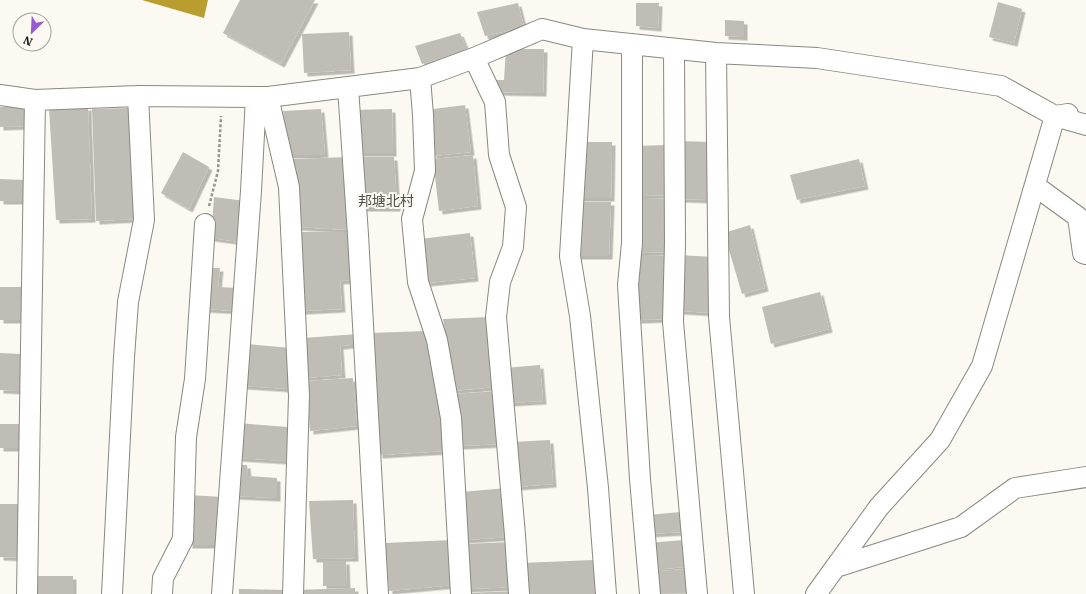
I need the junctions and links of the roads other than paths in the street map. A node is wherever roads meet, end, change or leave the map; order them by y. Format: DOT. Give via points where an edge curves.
graph roads {
  1 [pos="584,39"];
  2 [pos="632,44"];
  3 [pos="674,49"];
  4 [pos="716,53"];
  5 [pos="474,58"];
  6 [pos="420,78"];
  7 [pos="348,87"];
  8 [pos="0,95"];
  9 [pos="138,96"];
  10 [pos="262,97"];
  11 [pos="35,100"];
  12 [pos="1086,112"];
  13 [pos="1055,116"];
  14 [pos="1086,125"];
  15 [pos="1038,188"];
  16 [pos="205,224"];
  17 [pos="1086,254"];
  18 [pos="1086,477"];
  19 [pos="836,567"];
  20 [pos="27,594"];
  21 [pos="112,594"];
  22 [pos="162,594"];
  23 [pos="222,594"];
  24 [pos="293,594"];
  25 [pos="378,594"];
  26 [pos="461,594"];
  27 [pos="519,594"];
  28 [pos="606,594"];
  29 [pos="650,594"];
  30 [pos="697,594"];
  31 [pos="744,594"];
  32 [pos="816,594"];
  1 -- 2 [label="street"];
  1 -- 5 [label="street" via="542,29"];
  1 -- 28 [label="street" via="570,256 580,316"];
  2 -- 3 [label="street"];
  2 -- 29 [label="street" via="632,243 628,285"];
  3 -- 4 [label="street"];
  3 -- 30 [label="street" via="673,322"];
  4 -- 13 [label="street" via="817,58 1002,86"];
  4 -- 31 [label="street" via="719,317"];
  5 -- 6 [label="street"];
  5 -- 27 [label="street" via="495,102 499,155 516,207 513,247 500,282 496,317"];
  6 -- 7 [label="street"];
  6 -- 26 [label="street" via="425,171 412,219 418,282 437,340 451,418"];
  7 -- 10 [label="street"];
  7 -- 25 [label="street"];
  8 -- 11 [label="street"];
  9 -- 10 [label="street"];
  9 -- 11 [label="street"];
  9 -- 21 [label="street" via="144,220 128,302"];
  10 -- 23 [label="street" via="252,191"];
  10 -- 24 [label="street" via="289,187 299,396"];
  11 -- 20 [label="street"];
  12 -- 13 [label="street"];
  13 -- 14 [label="street"];
  13 -- 19 [label="street" via="982,366 940,440 879,507"];
  15 -- 17 [label="street" via="1078,217 1083,253"];
  16 -- 22 [label="street" via="195,379 186,437 184,539 163,578"];
  18 -- 19 [label="street" via="1015,488 960,527"];
  19 -- 32 [label="street"];
}
